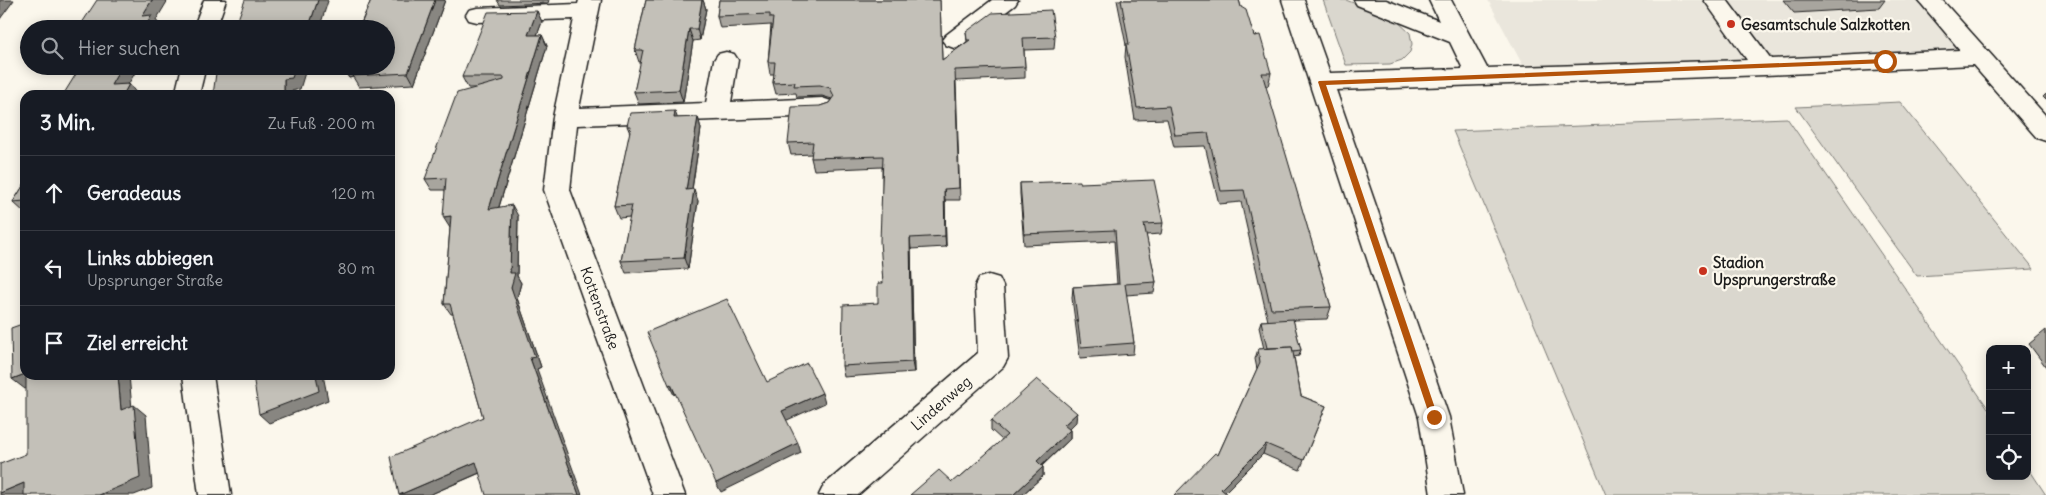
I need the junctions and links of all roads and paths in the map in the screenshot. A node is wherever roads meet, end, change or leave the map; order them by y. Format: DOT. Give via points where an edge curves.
graph roads {
  1 [pos="214,0"];
  2 [pos="1007,0"];
  3 [pos="1293,0"];
  4 [pos="1365,0"];
  5 [pos="1715,0"];
  6 [pos="1928,0"];
  7 [pos="1436,1"];
  8 [pos="588,5"];
  9 [pos="477,15"];
  10 [pos="207,20"];
  11 [pos="1459,37"];
  12 [pos="954,40"];
  13 [pos="1980,57"];
  14 [pos="726,60"];
  15 [pos="1765,67"];
  16 [pos="192,75"];
  17 [pos="1479,77"];
  18 [pos="1322,82"];
  19 [pos="189,90"];
  20 [pos="822,106"];
  21 [pos="718,110"];
  22 [pos="565,117"];
  23 [pos="2046,132"];
  24 [pos="989,286"];
  25 [pos="199,380"];
  26 [pos="215,495"];
  27 [pos="669,495"];
  28 [pos="835,495"];
  29 [pos="1447,495"];
  1 -- 10 [label="street"];
  2 -- 12 [label="street"];
  3 -- 18 [label="street"];
  4 -- 11 [label="street"];
  5 -- 15 [label="street"];
  6 -- 13 [label="street"];
  7 -- 11 [label="street"];
  8 -- 9 [label="street, Kottenstraße"];
  8 -- 22 [label="street, Kottenstraße"];
  11 -- 17 [label="street"];
  13 -- 15 [label="street"];
  13 -- 23 [label="street"];
  14 -- 21 [label="street"];
  15 -- 17 [label="street"];
  16 -- 19 [label="street"];
  17 -- 18 [label="street"];
  18 -- 29 [label="street" via="1434,417"];
  20 -- 21 [label="street"];
  21 -- 22 [label="street"];
  22 -- 27 [label="street, Kottenstraße" via="556,190"];
  24 -- 28 [label="street, Lindenweg" via="993,358"];
  25 -- 26 [label="street"];
}
